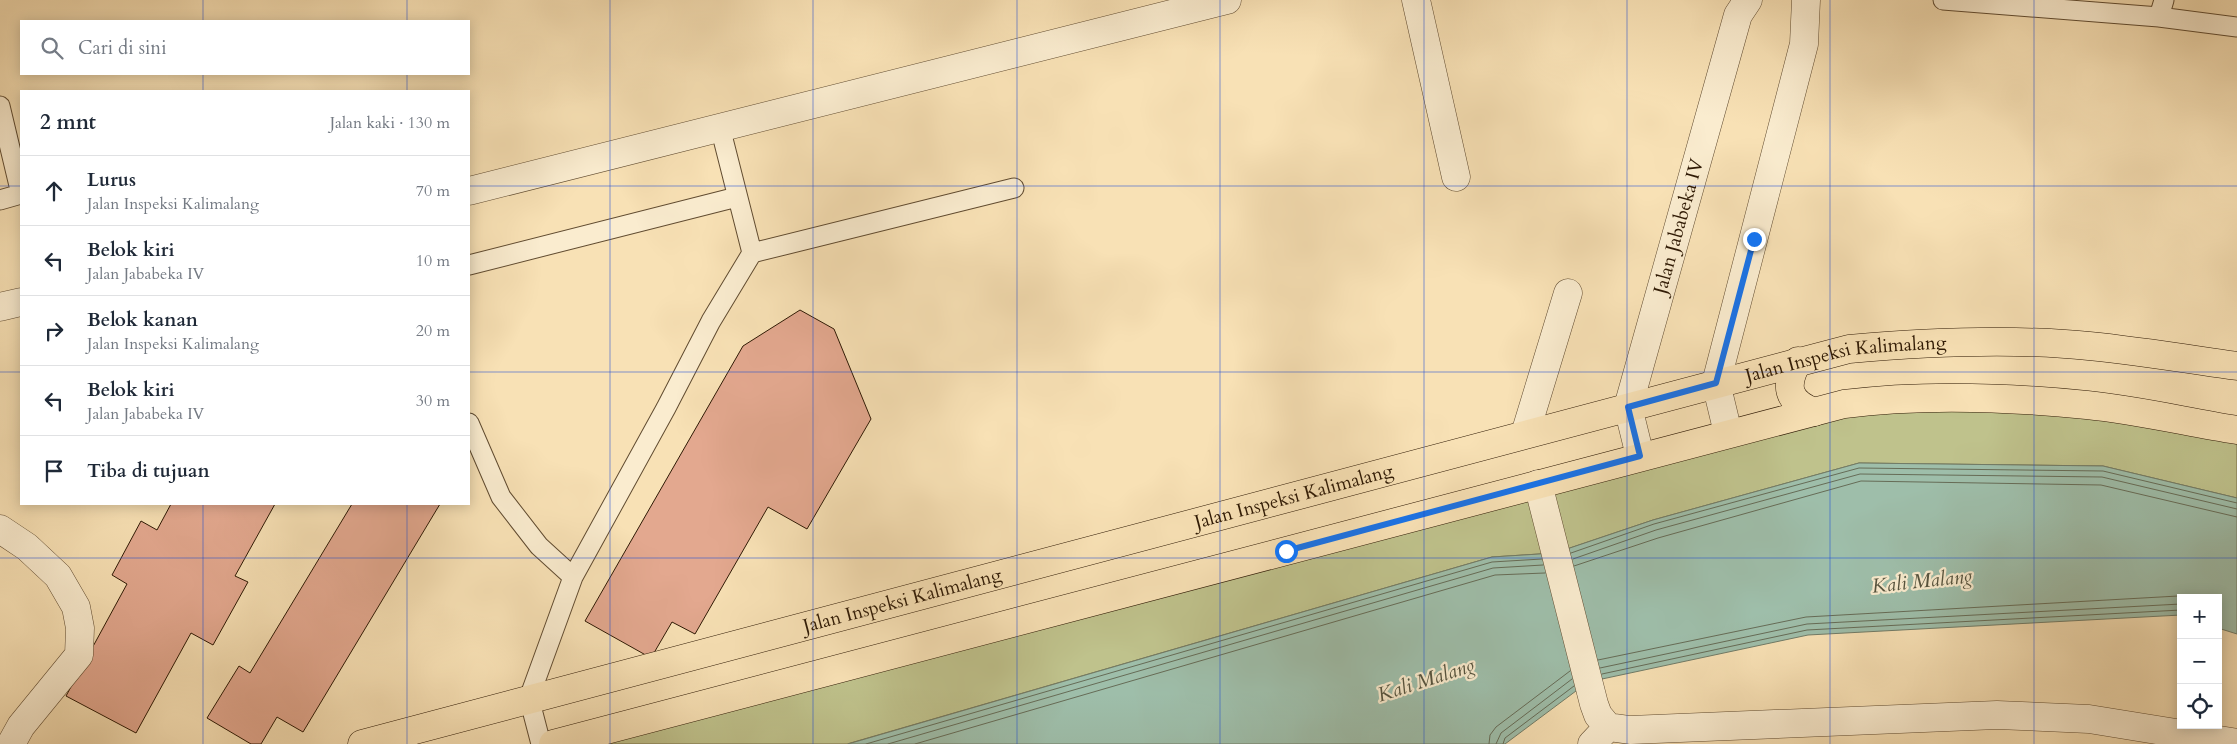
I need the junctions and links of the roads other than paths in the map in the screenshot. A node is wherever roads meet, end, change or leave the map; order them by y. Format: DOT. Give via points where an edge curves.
graph roads {
  1 [pos="1227,0"];
  2 [pos="1416,0"];
  3 [pos="1748,0"];
  4 [pos="1806,0"];
  5 [pos="1943,0"];
  6 [pos="2162,8"];
  7 [pos="2237,27"];
  8 [pos="0,106"];
  9 [pos="720,127"];
  10 [pos="1456,177"];
  11 [pos="1014,188"];
  12 [pos="20,190"];
  13 [pos="470,191"];
  14 [pos="20,194"];
  15 [pos="737,197"];
  16 [pos="0,200"];
  17 [pos="752,253"];
  18 [pos="470,265"];
  19 [pos="1568,293"];
  20 [pos="20,302"];
  21 [pos="0,307"];
  22 [pos="1798,361"];
  23 [pos="2237,366"];
  24 [pos="1716,383"];
  25 [pos="1628,407"];
  26 [pos="1814,412"];
  27 [pos="470,426"];
  28 [pos="2237,430"];
  29 [pos="1525,434"];
  30 [pos="1728,434"];
  31 [pos="1640,456"];
  32 [pos="1538,484"];
  33 [pos="0,529"];
  34 [pos="573,577"];
  35 [pos="528,698"];
  36 [pos="1687,735"];
  37 [pos="1600,736"];
  38 [pos="2237,743"];
  39 [pos="11,744"];
  40 [pos="362,744"];
  41 [pos="541,744"];
  42 [pos="553,744"];
  1 -- 9 [label="street"];
  2 -- 10 [label="street"];
  3 -- 25 [label="street, Jalan Jababeka IV" via="1738,15"];
  4 -- 24 [label="street" via="1804,44"];
  5 -- 6 [label="lane"];
  6 -- 7 [label="lane"];
  8 -- 12 [label="lane"];
  9 -- 13 [label="street"];
  9 -- 15 [label="lane"];
  11 -- 17 [label="lane"];
  14 -- 16 [label="lane"];
  15 -- 17 [label="lane"];
  15 -- 18 [label="lane"];
  17 -- 34 [label="lane" via="711,321"];
  19 -- 29 [label="street"];
  20 -- 21 [label="street"];
  22 -- 23 [label="main road, Jalan Inspeksi Kalimalang" via="1849,349 1993,342 2088,346"];
  22 -- 24 [label="main road, Jalan Inspeksi Kalimalang"];
  22 -- 26 [label="main road" via="1789,386 1792,398"];
  24 -- 25 [label="main road, Jalan Inspeksi Kalimalang"];
  24 -- 30 [label="street"];
  25 -- 29 [label="main road, Jalan Inspeksi Kalimalang"];
  25 -- 31 [label="street, Jalan Jababeka IV"];
  26 -- 28 [label="main road" via="1882,399 2024,401 2088,405"];
  26 -- 30 [label="main road"];
  27 -- 34 [label="lane" via="501,497 539,546"];
  29 -- 35 [label="main road, Jalan Inspeksi Kalimalang"];
  30 -- 31 [label="main road"];
  31 -- 32 [label="main road"];
  32 -- 37 [label="street" via="1598,715"];
  32 -- 42 [label="main road"];
  33 -- 39 [label="street" via="27,547 58,576 76,607 80,628 79,656 21,726"];
  34 -- 35 [label="lane"];
  35 -- 40 [label="main road, Jalan Inspeksi Kalimalang"];
  35 -- 41 [label="lane"];
  36 -- 37 [label="street" via="1630,730"];
  36 -- 38 [label="street" via="1996,715 2089,719"];
}
